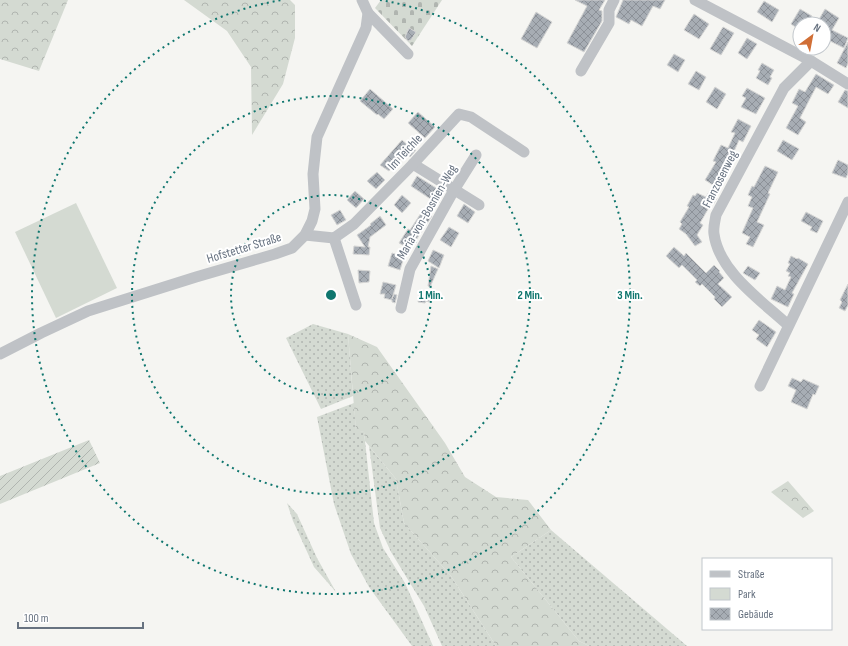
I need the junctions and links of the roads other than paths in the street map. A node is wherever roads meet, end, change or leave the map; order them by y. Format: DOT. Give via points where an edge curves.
graph roads {
  1 [pos="362,0"];
  2 [pos="614,0"];
  3 [pos="694,0"];
  4 [pos="368,13"];
  5 [pos="408,54"];
  6 [pos="812,61"];
  7 [pos="581,71"];
  8 [pos="848,84"];
  9 [pos="524,152"];
  10 [pos="476,155"];
  11 [pos="413,164"];
  12 [pos="454,190"];
  13 [pos="848,202"];
  14 [pos="479,205"];
  15 [pos="305,235"];
  16 [pos="334,238"];
  17 [pos="356,305"];
  18 [pos="401,308"];
  19 [pos="788,325"];
  20 [pos="0,354"];
  21 [pos="760,386"];
  1 -- 4 [label="street"];
  2 -- 7 [label="street" via="609,10 609,23"];
  3 -- 6 [label="street"];
  4 -- 5 [label="street"];
  4 -- 15 [label="street, Hofstetter Straße" via="366,28 317,137 313,174 315,209"];
  6 -- 8 [label="street"];
  6 -- 19 [label="street, Franzosenweg" via="784,88 716,215 714,233 719,251 737,279"];
  9 -- 11 [label="street, Im Teichle" via="471,117 459,114"];
  10 -- 12 [label="street, Maria-von-Bosnien-Weg"];
  11 -- 12 [label="street"];
  11 -- 16 [label="street, Im Teichle" via="354,224"];
  12 -- 14 [label="street"];
  12 -- 18 [label="street, Maria-von-Bosnien-Weg" via="410,269"];
  13 -- 19 [label="street"];
  15 -- 16 [label="street"];
  15 -- 20 [label="street, Hofstetter Straße" via="292,248 275,254 88,311"];
  16 -- 17 [label="street"];
  19 -- 21 [label="street"];
}
